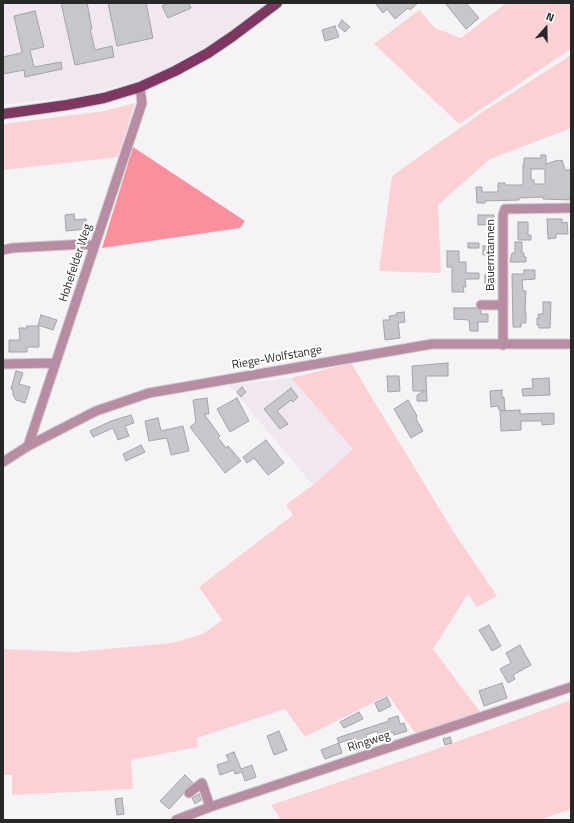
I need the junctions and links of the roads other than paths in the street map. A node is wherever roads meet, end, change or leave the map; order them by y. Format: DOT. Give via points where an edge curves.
graph roads {
  1 [pos="277,3"];
  2 [pos="140,87"];
  3 [pos="3,114"];
  4 [pos="571,208"];
  5 [pos="94,247"];
  6 [pos="3,250"];
  7 [pos="482,305"];
  8 [pos="503,305"];
  9 [pos="571,344"];
  10 [pos="504,345"];
  11 [pos="55,363"];
  12 [pos="3,364"];
  13 [pos="28,446"];
  14 [pos="3,462"];
  15 [pos="571,687"];
  16 [pos="190,793"];
  17 [pos="210,807"];
  18 [pos="176,820"];
  1 -- 2 [label="main road" via="208,53 175,72"];
  2 -- 3 [label="main road" via="67,106"];
  2 -- 5 [label="street, Hohefelder Weg" via="142,103"];
  4 -- 8 [label="street, Bauerntannen" via="505,208"];
  5 -- 6 [label="street" via="86,244"];
  5 -- 11 [label="street, Hohefelder Weg"];
  7 -- 8 [label="street"];
  8 -- 10 [label="street, Bauerntannen"];
  9 -- 10 [label="street, Riege-Wolfstange"];
  10 -- 13 [label="street, Riege-Wolfstange" via="432,344 149,392 96,411"];
  11 -- 12 [label="street"];
  11 -- 13 [label="street, Hohefelder Weg"];
  13 -- 14 [label="street, Riege-Wolfstange"];
  15 -- 17 [label="street, Ringweg"];
  16 -- 17 [label="street" via="202,783"];
  17 -- 18 [label="street, Ringweg"];
}
